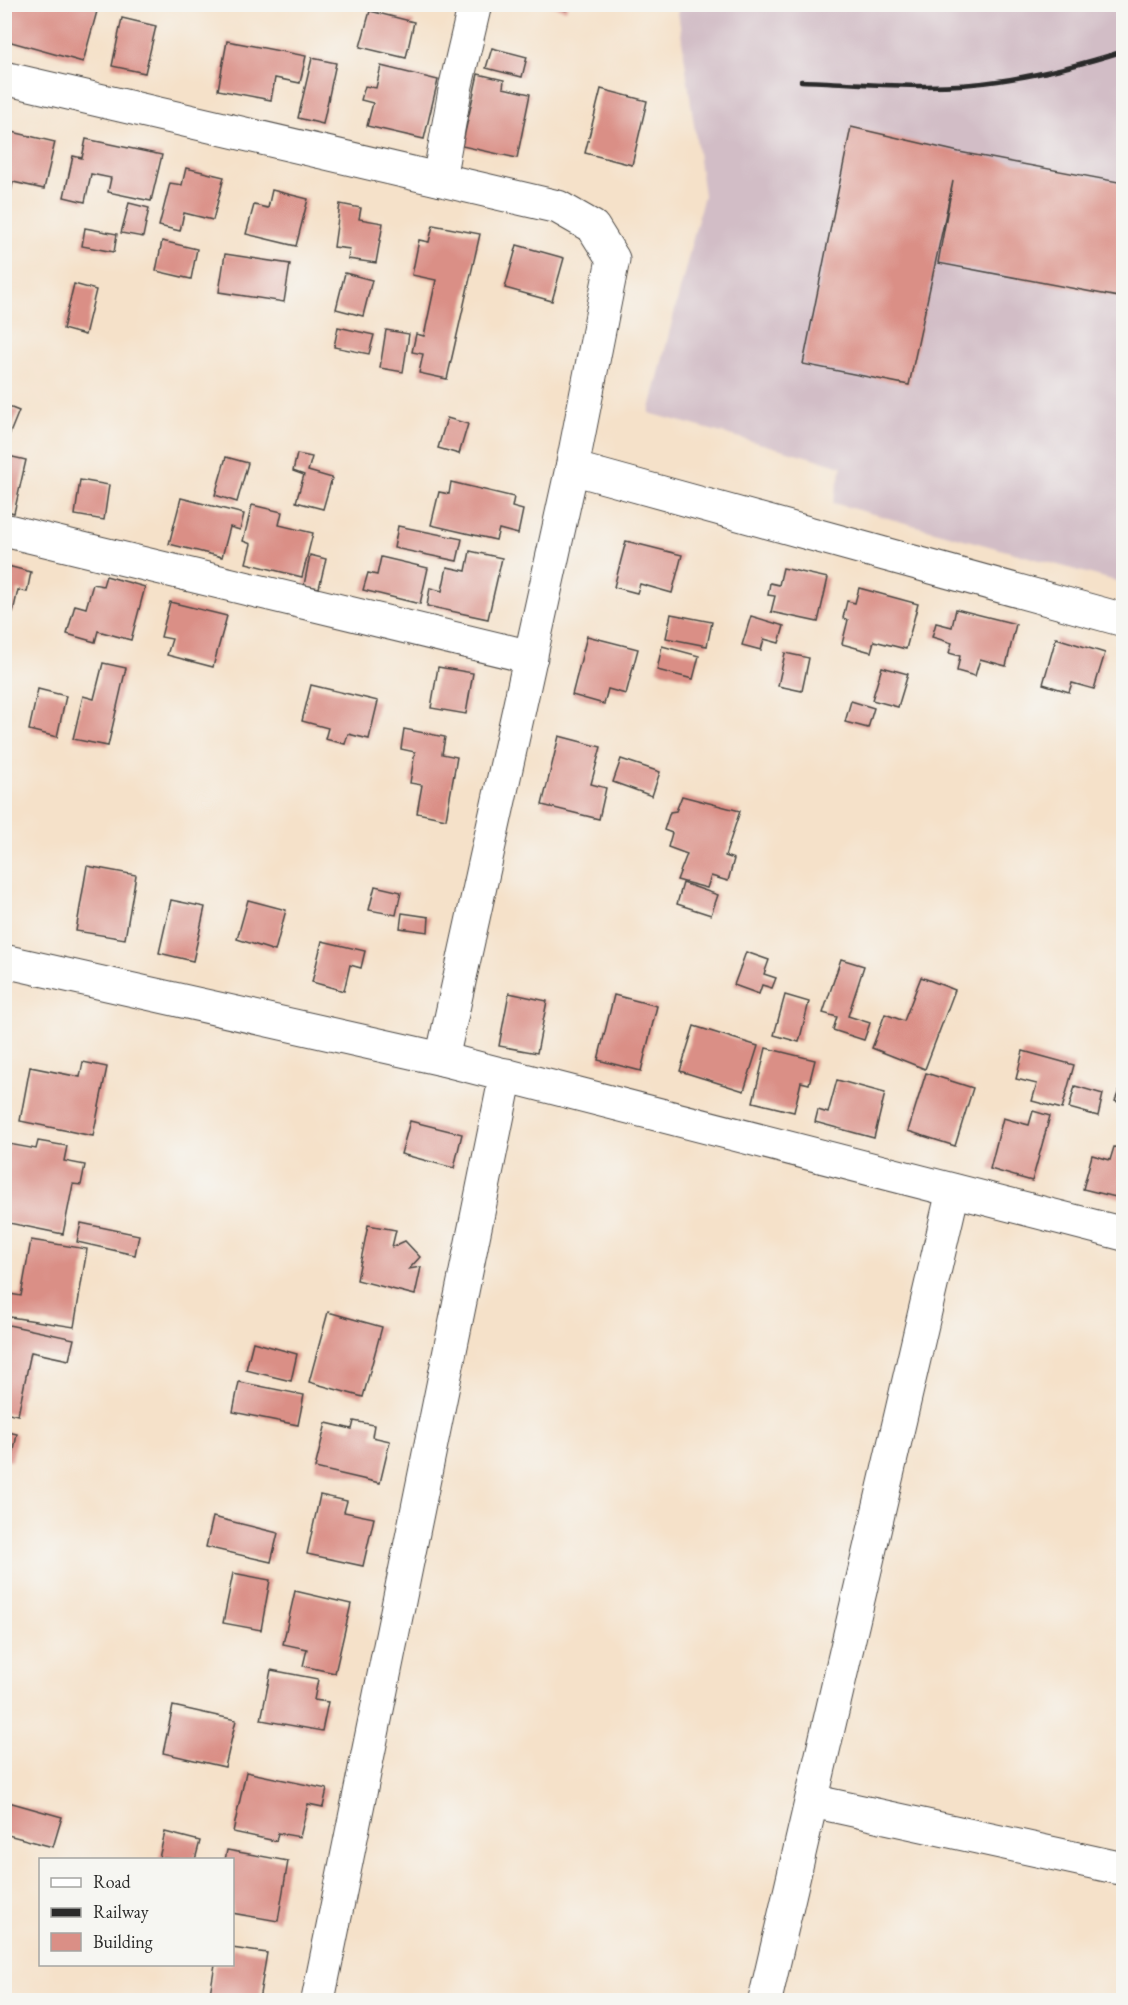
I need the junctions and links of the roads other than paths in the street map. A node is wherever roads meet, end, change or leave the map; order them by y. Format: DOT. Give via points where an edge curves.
graph roads {
  1 [pos="476,4"];
  2 [pos="4,78"];
  3 [pos="439,179"];
  4 [pos="572,468"];
  5 [pos="4,530"];
  6 [pos="1124,620"];
  7 [pos="531,657"];
  8 [pos="4,961"];
  9 [pos="442,1059"];
  10 [pos="506,1075"];
  11 [pos="953,1191"];
  12 [pos="1124,1234"];
  13 [pos="812,1801"];
  14 [pos="1124,1869"];
  15 [pos="318,2001"];
  16 [pos="765,2001"];
  1 -- 3 [label="street"];
  2 -- 3 [label="street"];
  3 -- 4 [label="street" via="558,207 593,228 613,259"];
  4 -- 6 [label="street"];
  4 -- 7 [label="street"];
  5 -- 7 [label="street"];
  7 -- 9 [label="street"];
  8 -- 9 [label="street"];
  9 -- 10 [label="street"];
  10 -- 11 [label="street"];
  10 -- 15 [label="street"];
  11 -- 12 [label="street"];
  11 -- 13 [label="street"];
  13 -- 14 [label="street"];
  13 -- 16 [label="street"];
}
